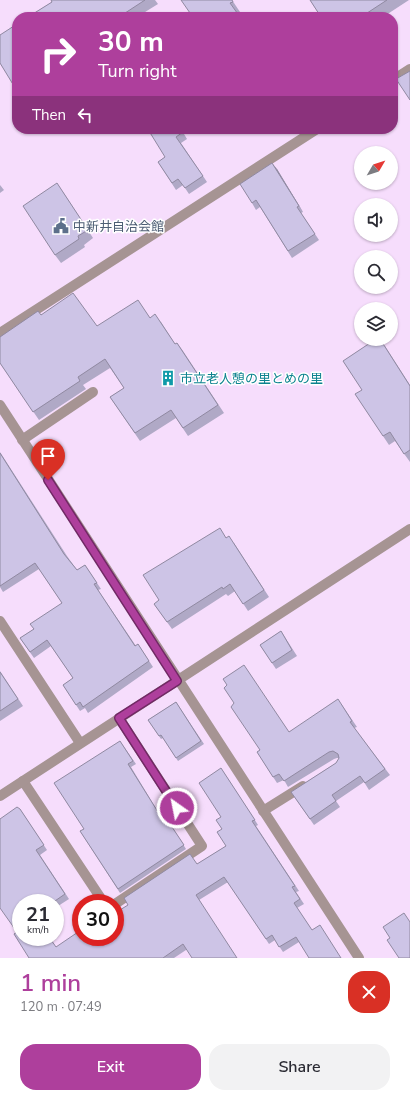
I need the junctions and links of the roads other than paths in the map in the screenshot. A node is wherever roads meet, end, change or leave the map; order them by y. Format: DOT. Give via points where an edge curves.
graph roads {
  1 [pos="410,69"];
  2 [pos="398,77"];
  3 [pos="309,134"];
  4 [pos="0,333"];
  5 [pos="94,392"];
  6 [pos="0,405"];
  7 [pos="22,440"];
  8 [pos="410,529"];
  9 [pos="0,621"];
  10 [pos="177,681"];
  11 [pos="119,718"];
  12 [pos="80,743"];
  13 [pos="23,781"];
  14 [pos="310,781"];
  15 [pos="0,796"];
  16 [pos="263,811"];
  17 [pos="98,894"];
  18 [pos="124,898"];
  19 [pos="359,958"];
  1 -- 2 [label="street"];
  3 -- 4 [label="street"];
  5 -- 7 [label="street"];
  6 -- 7 [label="street"];
  7 -- 10 [label="street"];
  8 -- 10 [label="street"];
  9 -- 12 [label="street"];
  10 -- 11 [label="street"];
  10 -- 16 [label="street"];
  11 -- 12 [label="street"];
  11 -- 18 [label="street" via="202,846"];
  12 -- 13 [label="street"];
  13 -- 15 [label="street"];
  13 -- 17 [label="street"];
  14 -- 16 [label="street"];
  16 -- 19 [label="street"];
}
